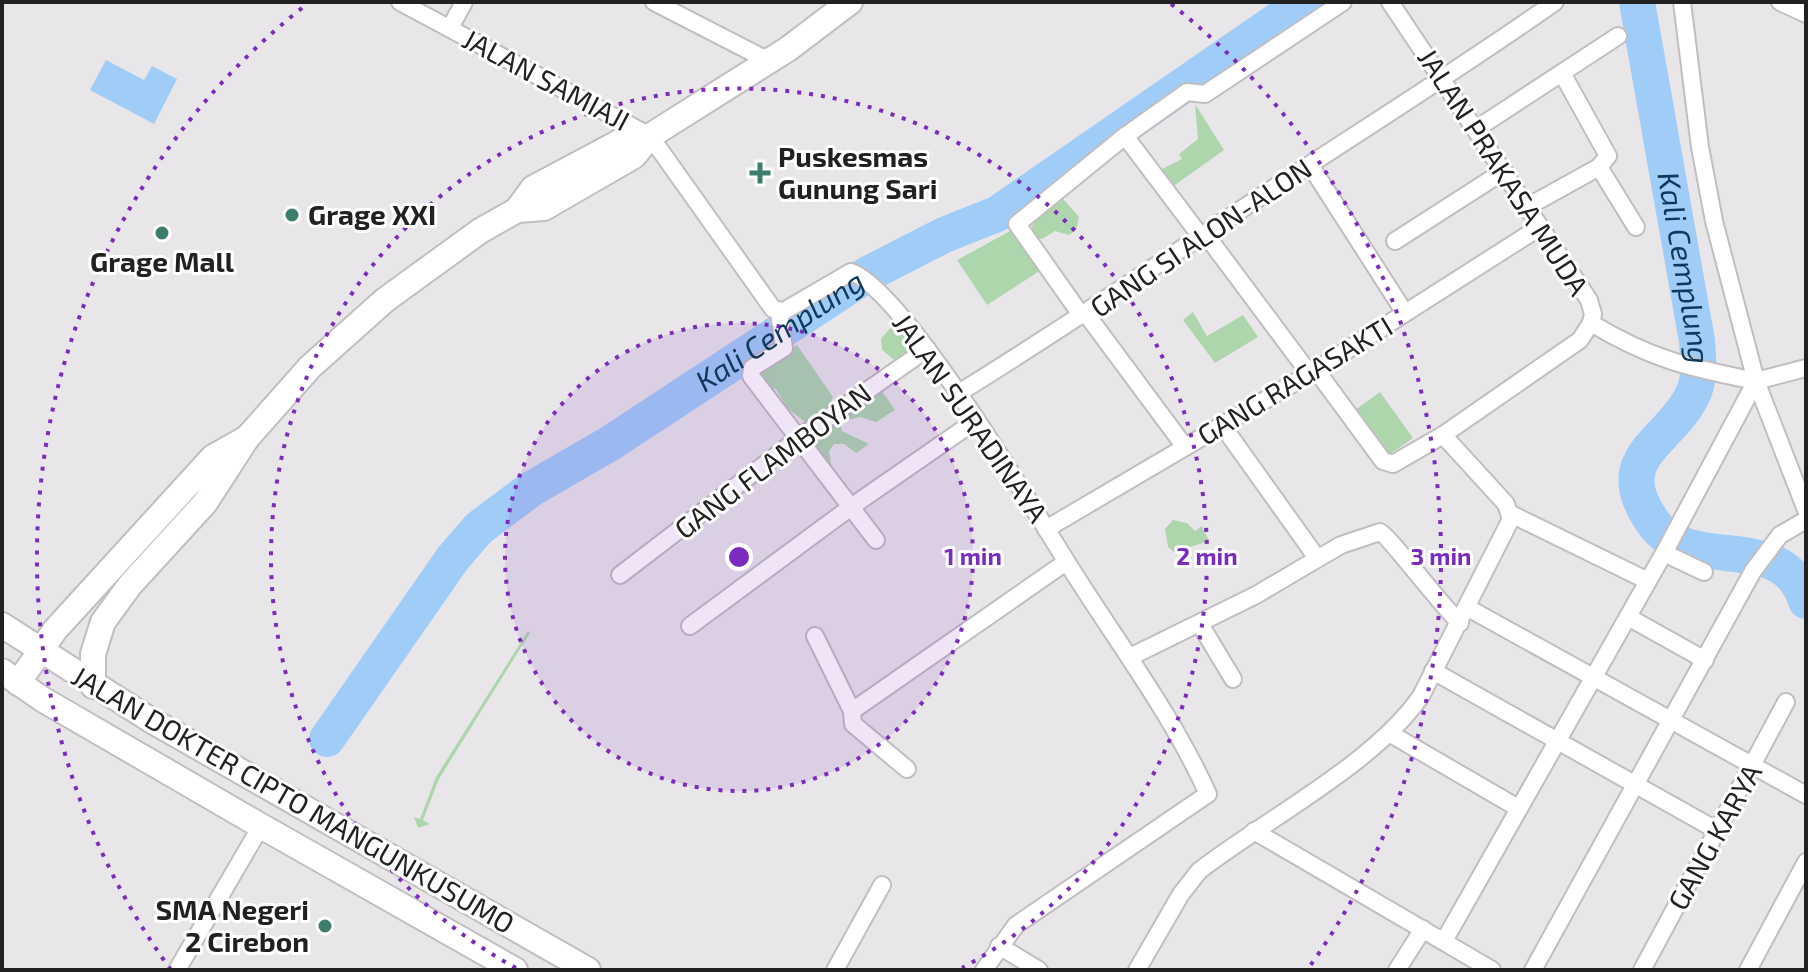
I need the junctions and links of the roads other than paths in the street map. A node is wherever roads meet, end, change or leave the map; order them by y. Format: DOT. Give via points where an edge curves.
graph roads {
  1 [pos="400,2"];
  2 [pos="464,2"];
  3 [pos="654,2"];
  4 [pos="850,2"];
  5 [pos="1343,2"];
  6 [pos="1390,2"];
  7 [pos="1555,2"];
  8 [pos="1682,2"];
  9 [pos="1780,2"];
  10 [pos="1806,14"];
  11 [pos="450,28"];
  12 [pos="1618,36"];
  13 [pos="769,61"];
  14 [pos="1562,73"];
  15 [pos="1443,79"];
  16 [pos="1476,129"];
  17 [pos="650,136"];
  18 [pos="1125,136"];
  19 [pos="1310,165"];
  20 [pos="1599,167"];
  21 [pos="1504,171"];
  22 [pos="1527,207"];
  23 [pos="1540,227"];
  24 [pos="1636,227"];
  25 [pos="1204,236"];
  26 [pos="1395,241"];
  27 [pos="1405,313"];
  28 [pos="1087,315"];
  29 [pos="1591,323"];
  30 [pos="781,325"];
  31 [pos="927,349"];
  32 [pos="1806,368"];
  33 [pos="1313,372"];
  34 [pos="1756,381"];
  35 [pos="957,394"];
  36 [pos="975,421"];
  37 [pos="1222,425"];
  38 [pos="1443,435"];
  39 [pos="799,438"];
  40 [pos="1185,447"];
  41 [pos="221,464"];
  42 [pos="169,506"];
  43 [pos="851,507"];
  44 [pos="1806,510"];
  45 [pos="1511,514"];
  46 [pos="1806,520"];
  47 [pos="188,523"];
  48 [pos="1046,529"];
  49 [pos="876,540"];
  50 [pos="1665,552"];
  51 [pos="1317,558"];
  52 [pos="1066,562"];
  53 [pos="1704,572"];
  54 [pos="620,575"];
  55 [pos="1648,581"];
  56 [pos="1464,616"];
  57 [pos="1628,617"];
  58 [pos="1200,624"];
  59 [pos="2,625"];
  60 [pos="690,626"];
  61 [pos="815,636"];
  62 [pos="39,651"];
  63 [pos="1130,657"];
  64 [pos="1705,660"];
  65 [pos="1433,671"];
  66 [pos="10,677"];
  67 [pos="1592,678"];
  68 [pos="1233,679"];
  69 [pos="93,686"];
  70 [pos="1786,702"];
  71 [pos="852,711"];
  72 [pos="1672,721"];
  73 [pos="1389,733"];
  74 [pos="1556,739"];
  75 [pos="1754,766"];
  76 [pos="907,769"];
  77 [pos="1636,785"];
  78 [pos="1806,795"];
  79 [pos="1518,808"];
  80 [pos="261,826"];
  81 [pos="1254,831"];
  82 [pos="1718,831"];
  83 [pos="1806,862"];
  84 [pos="882,885"];
  85 [pos="1423,929"];
  86 [pos="1444,941"];
  87 [pos="999,946"];
  88 [pos="177,970"];
  89 [pos="515,970"];
  90 [pos="588,970"];
  91 [pos="835,970"];
  92 [pos="984,970"];
  93 [pos="1039,970"];
  94 [pos="1137,970"];
  95 [pos="1397,970"];
  96 [pos="1492,970"];
  97 [pos="1533,970"];
  98 [pos="1642,970"];
  99 [pos="1748,970"];
  1 -- 11 [label="street, JALAN SAMIAJI"];
  2 -- 11 [label="street"];
  3 -- 13 [label="street"];
  4 -- 13 [label="main road"];
  5 -- 18 [label="street" via="1205,94 1187,92"];
  6 -- 15 [label="street, JALAN PRAKASA MUDA"];
  7 -- 15 [label="street, GANG SI ALON-ALON"];
  8 -- 34 [label="street" via="1711,206"];
  9 -- 10 [label="street"];
  11 -- 17 [label="street, JALAN SAMIAJI"];
  12 -- 14 [label="street"];
  13 -- 17 [label="main road"];
  14 -- 16 [label="street"];
  14 -- 20 [label="street" via="1607,152"];
  15 -- 16 [label="street, JALAN PRAKASA MUDA"];
  15 -- 19 [label="street, GANG SI ALON-ALON"];
  16 -- 21 [label="street, JALAN PRAKASA MUDA"];
  17 -- 30 [label="street"];
  17 -- 41 [label="main road" via="625,139 533,188 517,210 385,300 310,367"];
  18 -- 25 [label="street"];
  18 -- 28 [label="street" via="1017,224 1079,312"];
  19 -- 25 [label="street, GANG SI ALON-ALON"];
  19 -- 27 [label="street"];
  20 -- 22 [label="street"];
  20 -- 24 [label="street"];
  21 -- 22 [label="street, JALAN PRAKASA MUDA"];
  21 -- 26 [label="street"];
  22 -- 23 [label="street, JALAN PRAKASA MUDA"];
  23 -- 27 [label="street, GANG RAGASAKTI"];
  23 -- 29 [label="street, JALAN PRAKASA MUDA" via="1589,300"];
  25 -- 28 [label="street, GANG SI ALON-ALON"];
  25 -- 33 [label="street"];
  27 -- 33 [label="street, GANG RAGASAKTI"];
  28 -- 35 [label="street, GANG SI ALON-ALON"];
  28 -- 40 [label="street"];
  29 -- 34 [label="street, JALAN PRAKASA MUDA" via="1676,365"];
  29 -- 38 [label="street" via="1580,340"];
  30 -- 31 [label="street, JALAN SURADINAYA" via="851,272 874,287"];
  30 -- 39 [label="street, JALAN SURADINAYA" via="782,350 750,372"];
  31 -- 35 [label="street, JALAN SURADINAYA"];
  31 -- 39 [label="street, GANG FLAMBOYAN"];
  32 -- 34 [label="street"];
  33 -- 37 [label="street, GANG RAGASAKTI"];
  33 -- 38 [label="street" via="1383,461 1393,464"];
  34 -- 44 [label="street"];
  34 -- 50 [label="street"];
  35 -- 36 [label="street, JALAN SURADINAYA"];
  36 -- 43 [label="street"];
  36 -- 48 [label="street, JALAN SURADINAYA"];
  37 -- 40 [label="street, GANG RAGASAKTI"];
  37 -- 51 [label="street"];
  38 -- 45 [label="street"];
  39 -- 43 [label="street"];
  39 -- 54 [label="street, GANG FLAMBOYAN"];
  40 -- 48 [label="street, GANG RAGASAKTI"];
  41 -- 42 [label="main road"];
  41 -- 47 [label="main road"];
  42 -- 47 [label="main road"];
  42 -- 62 [label="main road"];
  43 -- 49 [label="street"];
  43 -- 60 [label="street"];
  45 -- 55 [label="street"];
  45 -- 56 [label="street"];
  46 -- 64 [label="street" via="1780,535 1765,553"];
  47 -- 69 [label="main road" via="103,622 95,646"];
  48 -- 52 [label="street, JALAN SURADINAYA"];
  50 -- 53 [label="street"];
  50 -- 55 [label="street"];
  51 -- 56 [label="street" via="1384,533 1423,585"];
  51 -- 58 [label="street"];
  52 -- 63 [label="street, JALAN SURADINAYA"];
  52 -- 71 [label="street"];
  55 -- 57 [label="street"];
  56 -- 65 [label="street"];
  56 -- 67 [label="street"];
  57 -- 64 [label="street"];
  57 -- 67 [label="street"];
  58 -- 63 [label="street"];
  58 -- 68 [label="street"];
  59 -- 62 [label="main road, JALAN DOKTER CIPTO MANGUNKUSUMO"];
  61 -- 71 [label="street"];
  62 -- 66 [label="main road"];
  62 -- 69 [label="main road, JALAN DOKTER CIPTO MANGUNKUSUMO"];
  63 -- 87 [label="street, JALAN SURADINAYA" via="1207,793 1016,925"];
  64 -- 72 [label="street"];
  65 -- 73 [label="street" via="1403,722"];
  65 -- 74 [label="street"];
  66 -- 80 [label="main road, JALAN DOKTER CIPTO MANGUNKUSUMO"];
  67 -- 72 [label="street"];
  67 -- 74 [label="street"];
  69 -- 90 [label="main road, JALAN DOKTER CIPTO MANGUNKUSUMO"];
  70 -- 75 [label="street, GANG KARYA"];
  71 -- 76 [label="street" via="853,724"];
  72 -- 75 [label="street"];
  72 -- 77 [label="street"];
  73 -- 79 [label="street"];
  73 -- 81 [label="street"];
  74 -- 77 [label="street"];
  74 -- 79 [label="street"];
  75 -- 78 [label="street"];
  75 -- 82 [label="street, GANG KARYA"];
  77 -- 82 [label="street"];
  77 -- 97 [label="street"];
  79 -- 86 [label="street"];
  80 -- 88 [label="street"];
  80 -- 89 [label="main road, JALAN DOKTER CIPTO MANGUNKUSUMO"];
  81 -- 85 [label="street"];
  81 -- 94 [label="street" via="1199,871"];
  82 -- 98 [label="street, GANG KARYA"];
  83 -- 99 [label="street"];
  84 -- 91 [label="street"];
  85 -- 86 [label="street"];
  85 -- 95 [label="street"];
  86 -- 96 [label="street"];
  87 -- 92 [label="street"];
  87 -- 93 [label="street"];
}
